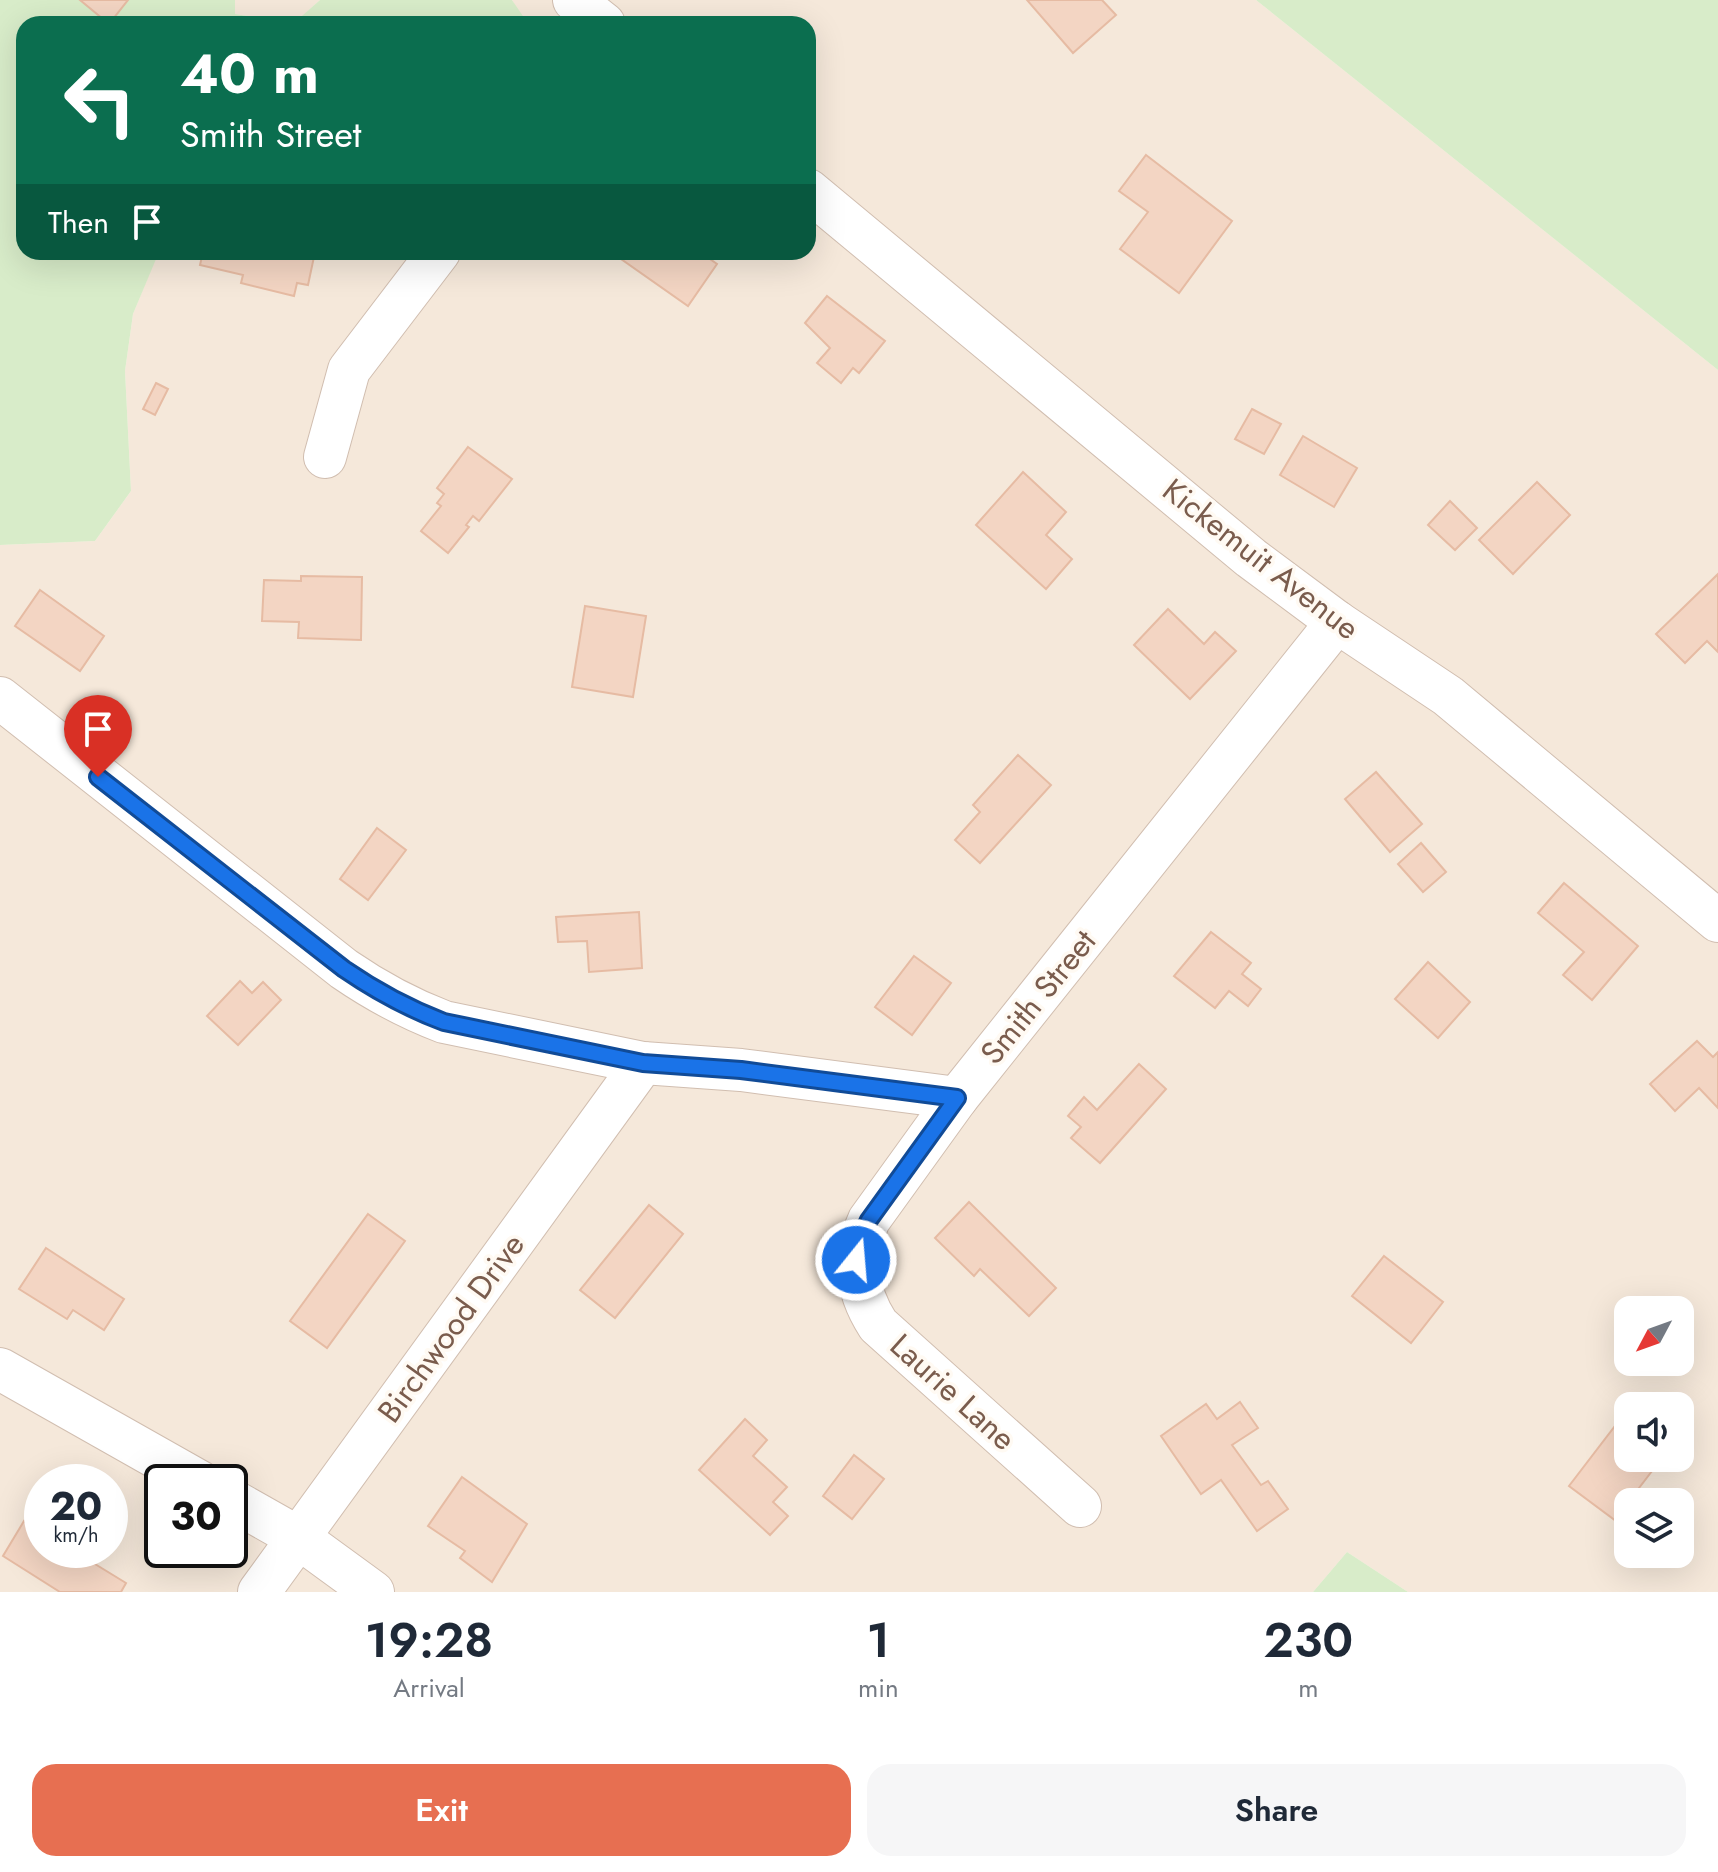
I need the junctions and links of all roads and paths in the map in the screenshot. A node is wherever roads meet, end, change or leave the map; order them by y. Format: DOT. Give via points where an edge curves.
graph roads {
  1 [pos="574,0"];
  2 [pos="594,16"];
  3 [pos="816,197"];
  4 [pos="433,260"];
  5 [pos="325,457"];
  6 [pos="1337,622"];
  7 [pos="0,698"];
  8 [pos="1718,921"];
  9 [pos="643,1063"];
  10 [pos="957,1098"];
  11 [pos="0,1369"];
  12 [pos="168,1464"];
  13 [pos="1080,1506"];
  14 [pos="248,1509"];
  15 [pos="299,1538"];
  16 [pos="259,1592"];
  17 [pos="373,1592"];
  1 -- 2 [label="street"];
  3 -- 6 [label="street, Kickemuit Avenue" via="1251,558"];
  4 -- 5 [label="street" via="349,370"];
  6 -- 8 [label="street, Kickemuit Avenue" via="1448,696"];
  6 -- 10 [label="street, Smith Street"];
  7 -- 9 [label="street" via="381,995 444,1022"];
  9 -- 10 [label="street"];
  9 -- 15 [label="street, Birchwood Drive"];
  10 -- 13 [label="street, Laurie Lane" via="869,1220 856,1260 862,1292 878,1325"];
  11 -- 12 [label="street"];
  14 -- 15 [label="street"];
  15 -- 16 [label="street, Birchwood Drive"];
  15 -- 17 [label="street"];
}
